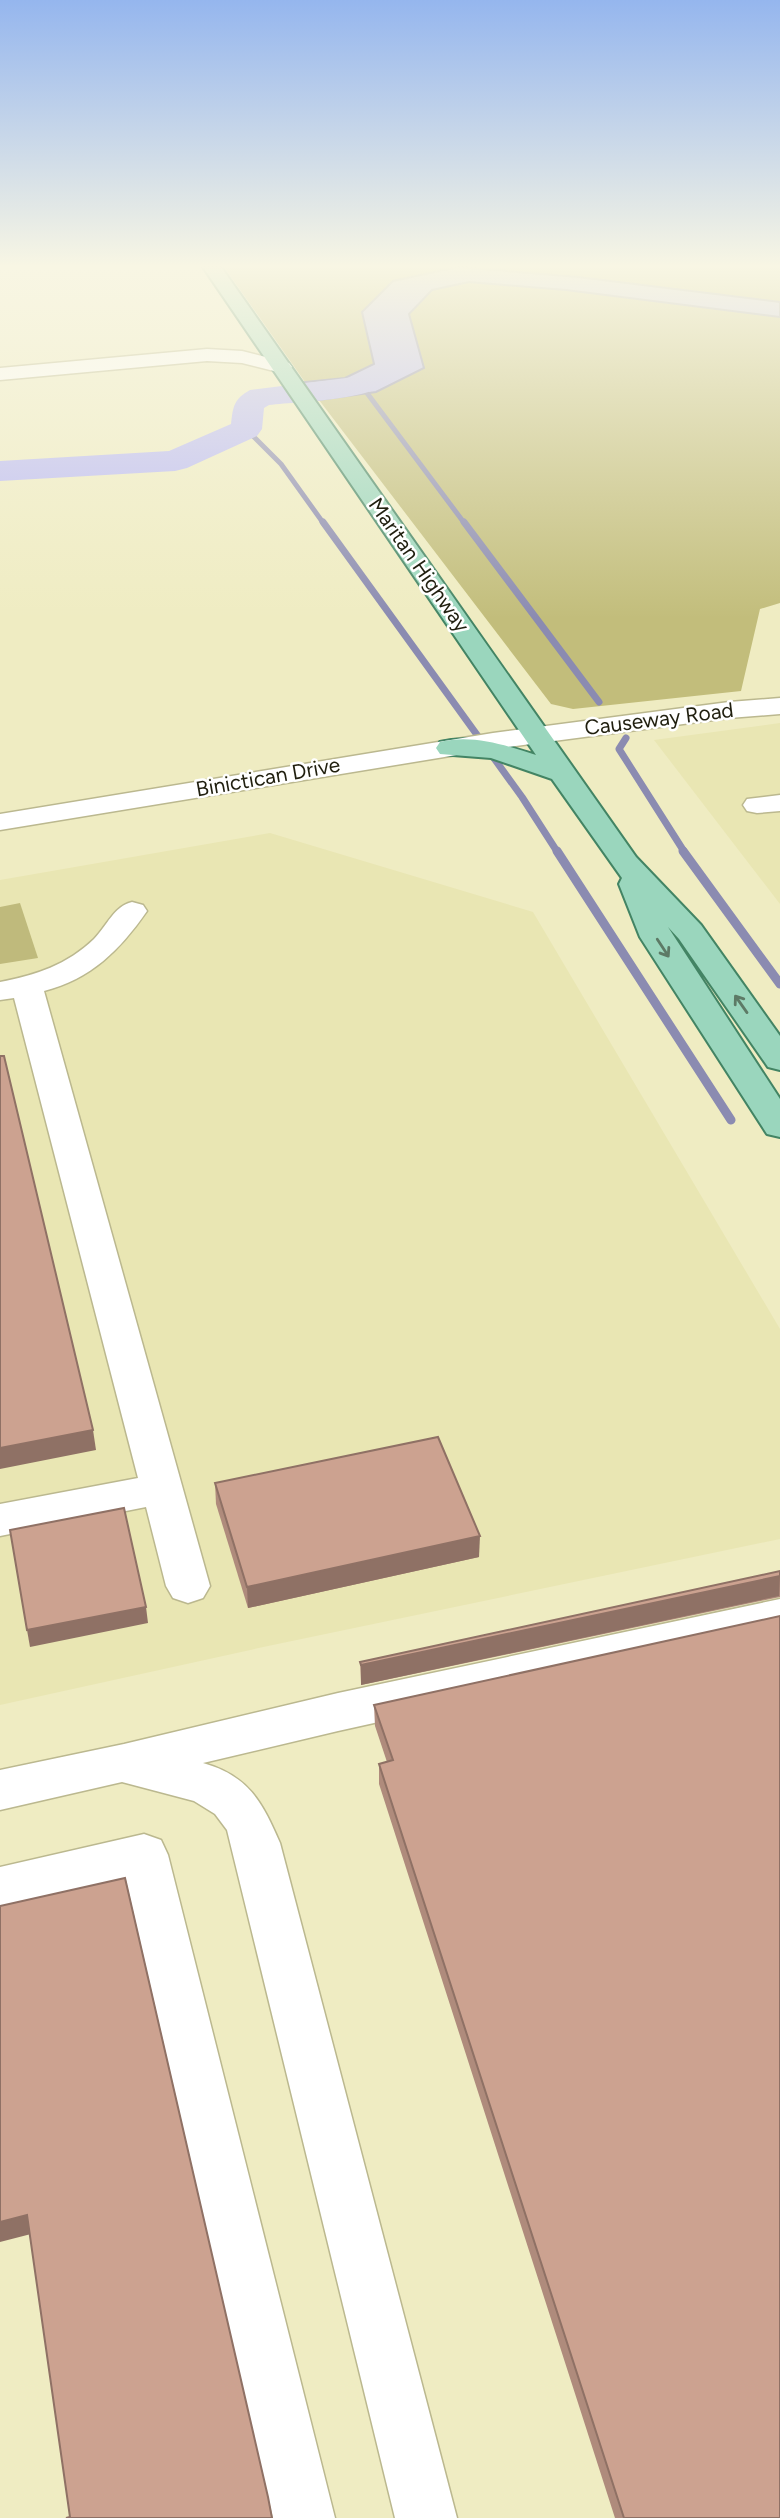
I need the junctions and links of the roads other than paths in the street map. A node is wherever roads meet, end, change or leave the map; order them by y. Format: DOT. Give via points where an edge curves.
graph roads {
  1 [pos="294,385"];
  2 [pos="780,706"];
  3 [pos="537,735"];
  4 [pos="450,748"];
  5 [pos="563,773"];
  6 [pos="0,822"];
  7 [pos="625,863"];
  8 [pos="132,911"];
  9 [pos="14,989"];
  10 [pos="780,1060"];
  11 [pos="780,1126"];
  12 [pos="161,1489"];
  13 [pos="0,1520"];
  14 [pos="188,1586"];
  15 [pos="780,1616"];
  16 [pos="122,1763"];
  17 [pos="0,1790"];
  18 [pos="0,1888"];
  19 [pos="304,2518"];
  20 [pos="426,2518"];
  1 -- 3 [label="main road, Maritan Highway"];
  2 -- 3 [label="street, Causeway Road"];
  3 -- 4 [label="street, Binictican Drive"];
  3 -- 5 [label="main road, Maritan Highway"];
  4 -- 5 [label="main road" via="494,750"];
  4 -- 6 [label="street, Binictican Drive"];
  5 -- 7 [label="main road, Maritan Highway"];
  10 -- 7 [label="main road, Maritan Highway, one-way" via="690,932"];
  7 -- 11 [label="main road, Maritan Highway, one-way" via="656,937"];
  8 -- 9 [label="street" via="116,937 97,955 62,976"];
  9 -- 12 [label="street"];
  12 -- 13 [label="street"];
  12 -- 14 [label="street"];
  15 -- 16 [label="street"];
  16 -- 17 [label="street"];
  16 -- 20 [label="street" via="207,1784 224,1794 246,1819 256,1843"];
  18 -- 19 [label="street" via="144,1855"];
}
